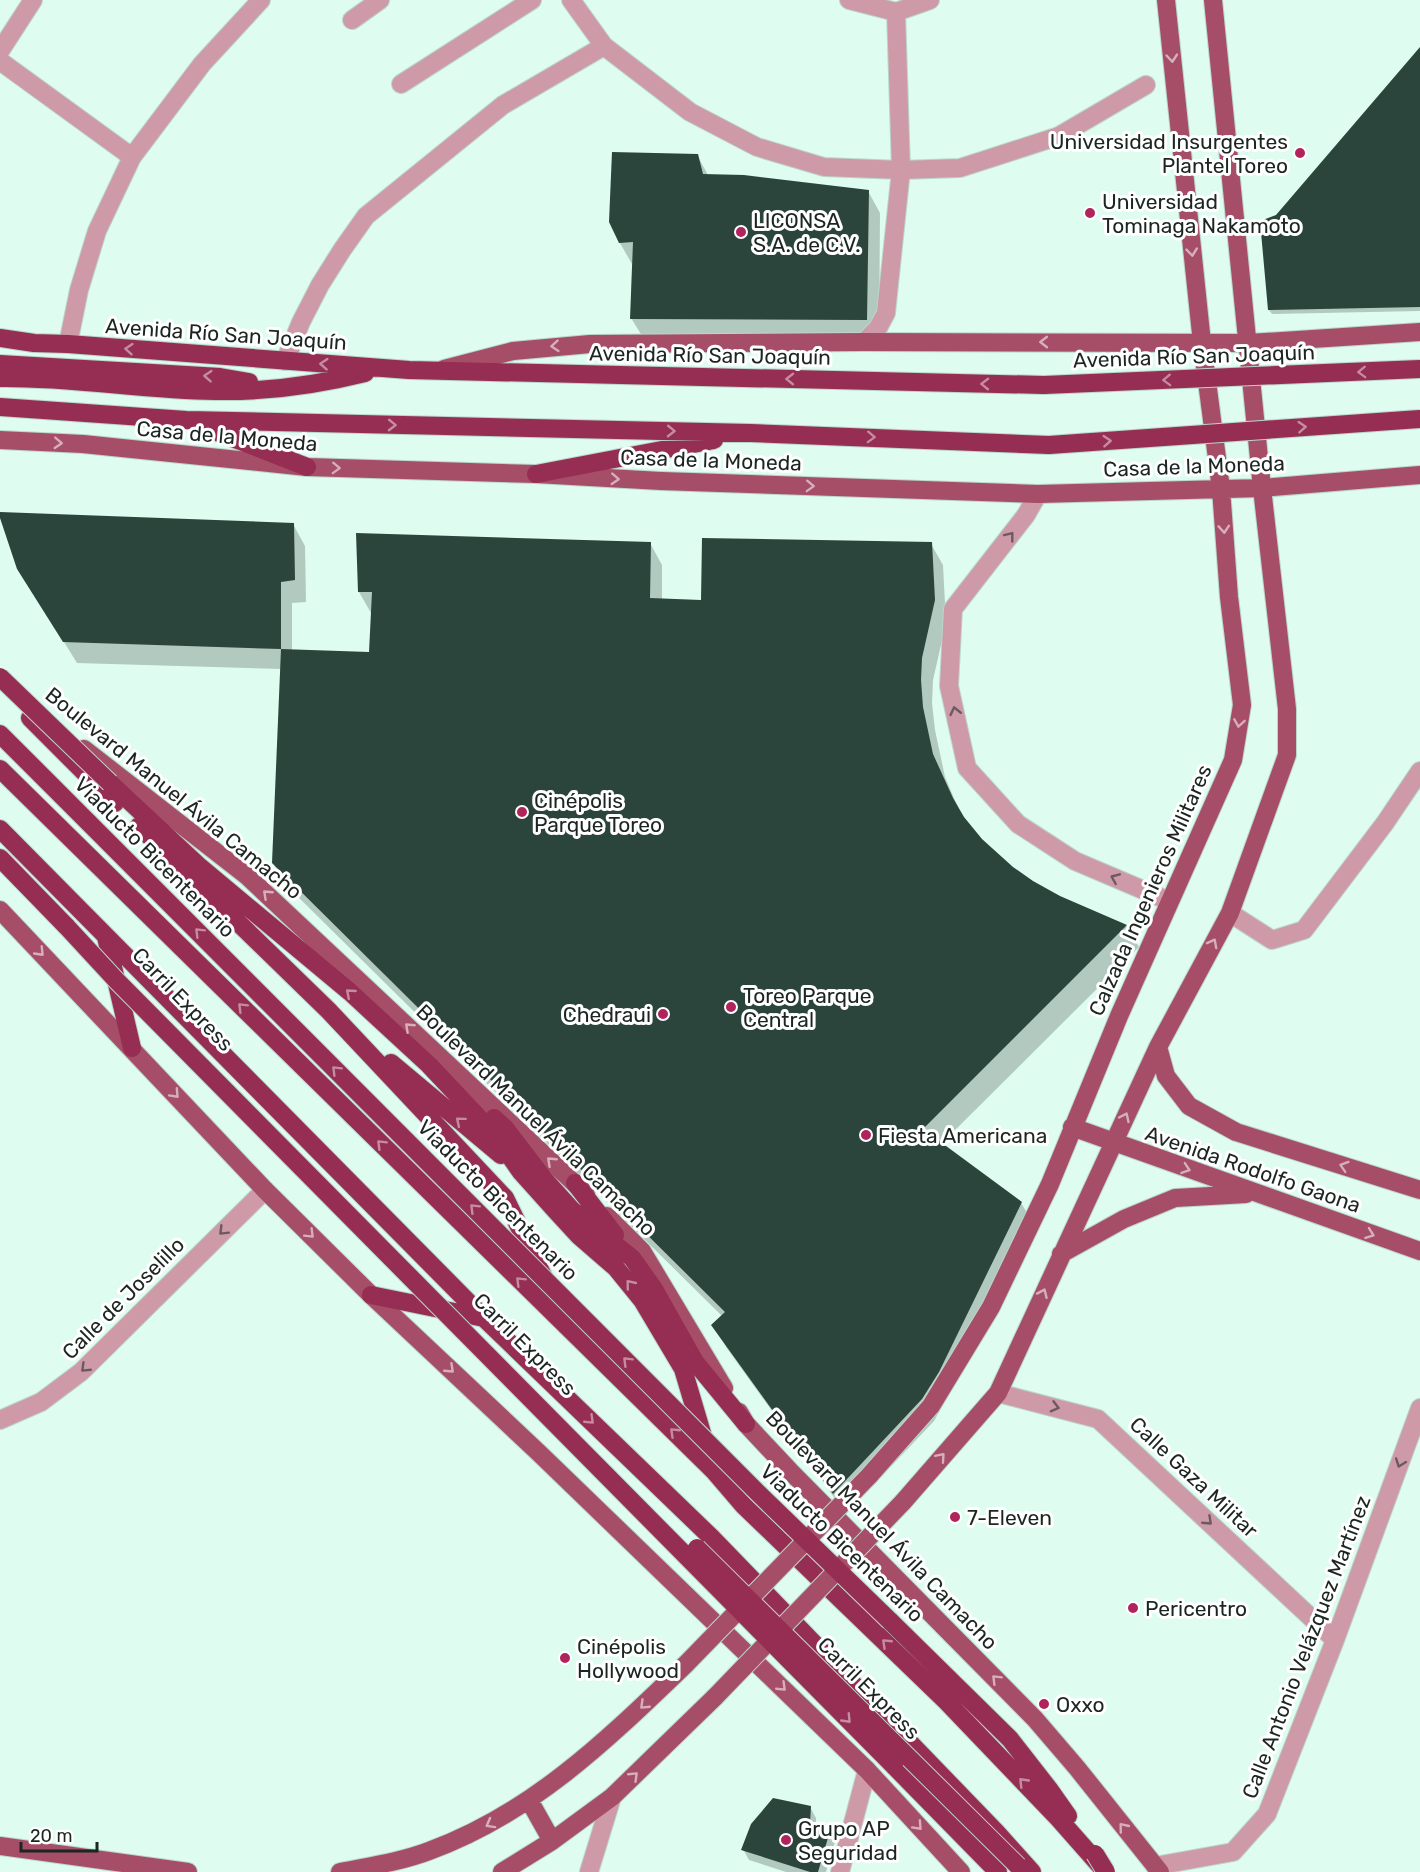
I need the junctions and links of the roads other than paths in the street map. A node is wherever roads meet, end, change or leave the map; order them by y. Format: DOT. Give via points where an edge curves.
graph roads {
  1 [pos="33,0"];
  2 [pos="261,0"];
  3 [pos="380,0"];
  4 [pos="532,0"];
  5 [pos="571,0"];
  6 [pos="849,0"];
  7 [pos="930,0"];
  8 [pos="1166,0"];
  9 [pos="1213,0"];
  10 [pos="896,12"];
  11 [pos="352,20"];
  12 [pos="604,46"];
  13 [pos="0,51"];
  14 [pos="0,61"];
  15 [pos="401,84"];
  16 [pos="1146,86"];
  17 [pos="132,157"];
  18 [pos="901,170"];
  19 [pos="1420,332"];
  20 [pos="0,338"];
  21 [pos="864,342"];
  22 [pos="1202,343"];
  23 [pos="1249,343"];
  24 [pos="68,344"];
  25 [pos="285,361"];
  26 [pos="0,364"];
  27 [pos="382,368"];
  28 [pos="1420,369"];
  29 [pos="438,371"];
  30 [pos="0,378"];
  31 [pos="287,388"];
  32 [pos="0,406"];
  33 [pos="1420,419"];
  34 [pos="186,420"];
  35 [pos="750,433"];
  36 [pos="2,441"];
  37 [pos="307,467"];
  38 [pos="536,474"];
  39 [pos="1420,475"];
  40 [pos="1262,488"];
  41 [pos="1221,489"];
  42 [pos="1038,494"];
  43 [pos="0,679"];
  44 [pos="0,687"];
  45 [pos="0,734"];
  46 [pos="0,769"];
  47 [pos="1420,771"];
  48 [pos="0,829"];
  49 [pos="0,844"];
  50 [pos="0,858"];
  51 [pos="1169,901"];
  52 [pos="0,910"];
  53 [pos="1230,913"];
  54 [pos="106,937"];
  55 [pos="329,1011"];
  56 [pos="1158,1047"];
  57 [pos="132,1048"];
  58 [pos="429,1065"];
  59 [pos="1072,1127"];
  60 [pos="1113,1143"];
  61 [pos="521,1172"];
  62 [pos="575,1184"];
  63 [pos="265,1190"];
  64 [pos="1420,1190"];
  65 [pos="1256,1193"];
  66 [pos="1420,1251"];
  67 [pos="1061,1254"];
  68 [pos="632,1258"];
  69 [pos="371,1295"];
  70 [pos="484,1318"];
  71 [pos="570,1331"];
  72 [pos="998,1393"];
  73 [pos="1420,1408"];
  74 [pos="0,1420"];
  75 [pos="747,1424"];
  76 [pos="713,1470"];
  77 [pos="1335,1640"];
  78 [pos="867,1770"];
  79 [pos="612,1797"];
  80 [pos="529,1800"];
  81 [pos="552,1841"];
  82 [pos="0,1846"];
  83 [pos="1103,1869"];
  84 [pos="1158,1869"];
  85 [pos="156,1870"];
  86 [pos="184,1872"];
  87 [pos="188,1872"];
  88 [pos="340,1872"];
  89 [pos="502,1872"];
  90 [pos="589,1872"];
  91 [pos="840,1872"];
  92 [pos="961,1872"];
  93 [pos="998,1872"];
  94 [pos="1023,1872"];
  95 [pos="1032,1872"];
  96 [pos="1118,1872"];
  1 -- 13 [label="street"];
  2 -- 17 [label="street" via="202,64"];
  3 -- 11 [label="street"];
  4 -- 15 [label="street"];
  5 -- 12 [label="street"];
  6 -- 10 [label="street"];
  7 -- 10 [label="street"];
  8 -- 22 [label="main road, Calzada Ingenieros Militares, one-way"];
  9 -- 23 [label="main road"];
  10 -- 18 [label="street"];
  12 -- 18 [label="street" via="690,112 757,147 824,167"];
  12 -- 25 [label="street" via="503,105 366,216 320,285"];
  14 -- 17 [label="street"];
  16 -- 18 [label="street" via="1059,136 960,168"];
  17 -- 24 [label="street" via="97,231"];
  18 -- 21 [label="street" via="886,313"];
  19 -- 23 [label="main road"];
  20 -- 24 [label="highway, Avenida Río San Joaquín"];
  22 -- 21 [label="main road, one-way"];
  21 -- 29 [label="main road, one-way" via="551,346 475,359"];
  22 -- 23 [label="main road"];
  22 -- 41 [label="main road, Calzada Ingenieros Militares"];
  23 -- 40 [label="main road"];
  25 -- 24 [label="highway, Avenida Río San Joaquín, one-way"];
  27 -- 25 [label="highway, Avenida Río San Joaquín, one-way"];
  31 -- 26 [label="highway, one-way" via="220,377"];
  27 -- 29 [label="highway, Avenida Río San Joaquín"];
  27 -- 31 [label="highway"];
  28 -- 29 [label="highway, Avenida Río San Joaquín, one-way, bridge" via="1044,385"];
  30 -- 31 [label="highway" via="216,392"];
  32 -- 34 [label="highway"];
  35 -- 33 [label="highway, one-way, bridge" via="1049,445"];
  34 -- 35 [label="highway, one-way"];
  34 -- 37 [label="highway"];
  35 -- 38 [label="highway"];
  36 -- 37 [label="main road, Casa de la Moneda, one-way" via="83,444"];
  37 -- 38 [label="main road, Casa de la Moneda, one-way"];
  38 -- 42 [label="main road, Casa de la Moneda, one-way"];
  39 -- 40 [label="main road, Casa de la Moneda"];
  40 -- 41 [label="main road, Casa de la Moneda"];
  40 -- 53 [label="main road" via="1287,709 1287,755"];
  41 -- 42 [label="main road, Casa de la Moneda"];
  41 -- 51 [label="main road, Calzada Ingenieros Militares, one-way" via="1242,705 1233,760"];
  51 -- 42 [label="street, one-way" via="1075,861 1018,824 968,768 949,686 953,609"];
  58 -- 43 [label="highway, one-way, bridge" via="350,992 200,867"];
  62 -- 43 [label="main road, Boulevard Manuel Ávila Camacho, one-way" via="247,876"];
  44 -- 55 [label="highway"];
  83 -- 45 [label="highway, Viaducto Bicentenario, one-way, bridge" via="1010,1739 757,1492"];
  71 -- 46 [label="highway, one-way"];
  47 -- 53 [label="street" via="1304,930 1272,940"];
  48 -- 54 [label="highway"];
  49 -- 94 [label="highway, Carril Express, bridge" via="268,1118"];
  50 -- 93 [label="highway, one-way, bridge"];
  51 -- 59 [label="main road, Calzada Ingenieros Militares"];
  52 -- 57 [label="main road, one-way"];
  56 -- 53 [label="main road, one-way"];
  54 -- 57 [label="highway"];
  54 -- 70 [label="highway"];
  61 -- 55 [label="highway, one-way"];
  55 -- 71 [label="highway" via="505,1198"];
  60 -- 56 [label="main road, one-way"];
  64 -- 56 [label="main road, Avenida Rodolfo Gaona, one-way" via="1236,1132 1189,1106 1166,1076"];
  57 -- 63 [label="main road, one-way"];
  58 -- 61 [label="highway" via="495,1135"];
  58 -- 68 [label="highway" via="505,1128 572,1209"];
  59 -- 60 [label="main road, Avenida Rodolfo Gaona"];
  59 -- 80 [label="main road, Calzada Ingenieros Militares, one-way, bridge" via="1050,1184 991,1307 931,1406 869,1476 686,1664 602,1745"];
  60 -- 65 [label="main road, Avenida Rodolfo Gaona, one-way"];
  60 -- 67 [label="main road"];
  76 -- 61 [label="highway, one-way" via="683,1369 642,1300 616,1268 579,1236"];
  62 -- 68 [label="highway"];
  62 -- 75 [label="main road, Boulevard Manuel Ávila Camacho" via="642,1251"];
  63 -- 69 [label="main road, one-way"];
  63 -- 74 [label="street, Calle de Joselillo, one-way" via="62,1389"];
  65 -- 66 [label="main road, Avenida Rodolfo Gaona, one-way"];
  65 -- 67 [label="main road" via="1175,1198 1124,1219"];
  72 -- 67 [label="main road, one-way"];
  68 -- 75 [label="highway" via="695,1362"];
  69 -- 70 [label="highway"];
  69 -- 78 [label="main road, one-way"];
  70 -- 95 [label="highway, one-way" via="712,1538"];
  76 -- 71 [label="highway, one-way"];
  72 -- 77 [label="street, Calle Gaza Militar, one-way" via="1098,1419"];
  79 -- 72 [label="main road, one-way, bridge" via="903,1502"];
  73 -- 77 [label="street, Calle Antonio Velázquez Martínez, one-way"];
  84 -- 75 [label="main road, Boulevard Manuel Ávila Camacho, one-way" via="1035,1719"];
  83 -- 76 [label="highway, one-way" via="946,1701 743,1505"];
  77 -- 84 [label="street, Calle Antonio Velázquez Martínez" via="1267,1814 1233,1852"];
  78 -- 91 [label="street"];
  78 -- 92 [label="main road, one-way"];
  79 -- 81 [label="main road"];
  79 -- 90 [label="street"];
  80 -- 81 [label="main road"];
  80 -- 88 [label="main road, Calzada Ingenieros Militares, one-way" via="483,1828 426,1852"];
  81 -- 89 [label="main road"];
  82 -- 85 [label="main road"];
  83 -- 96 [label="highway"];
  85 -- 86 [label="main road"];
  86 -- 87 [label="main road"];
}
